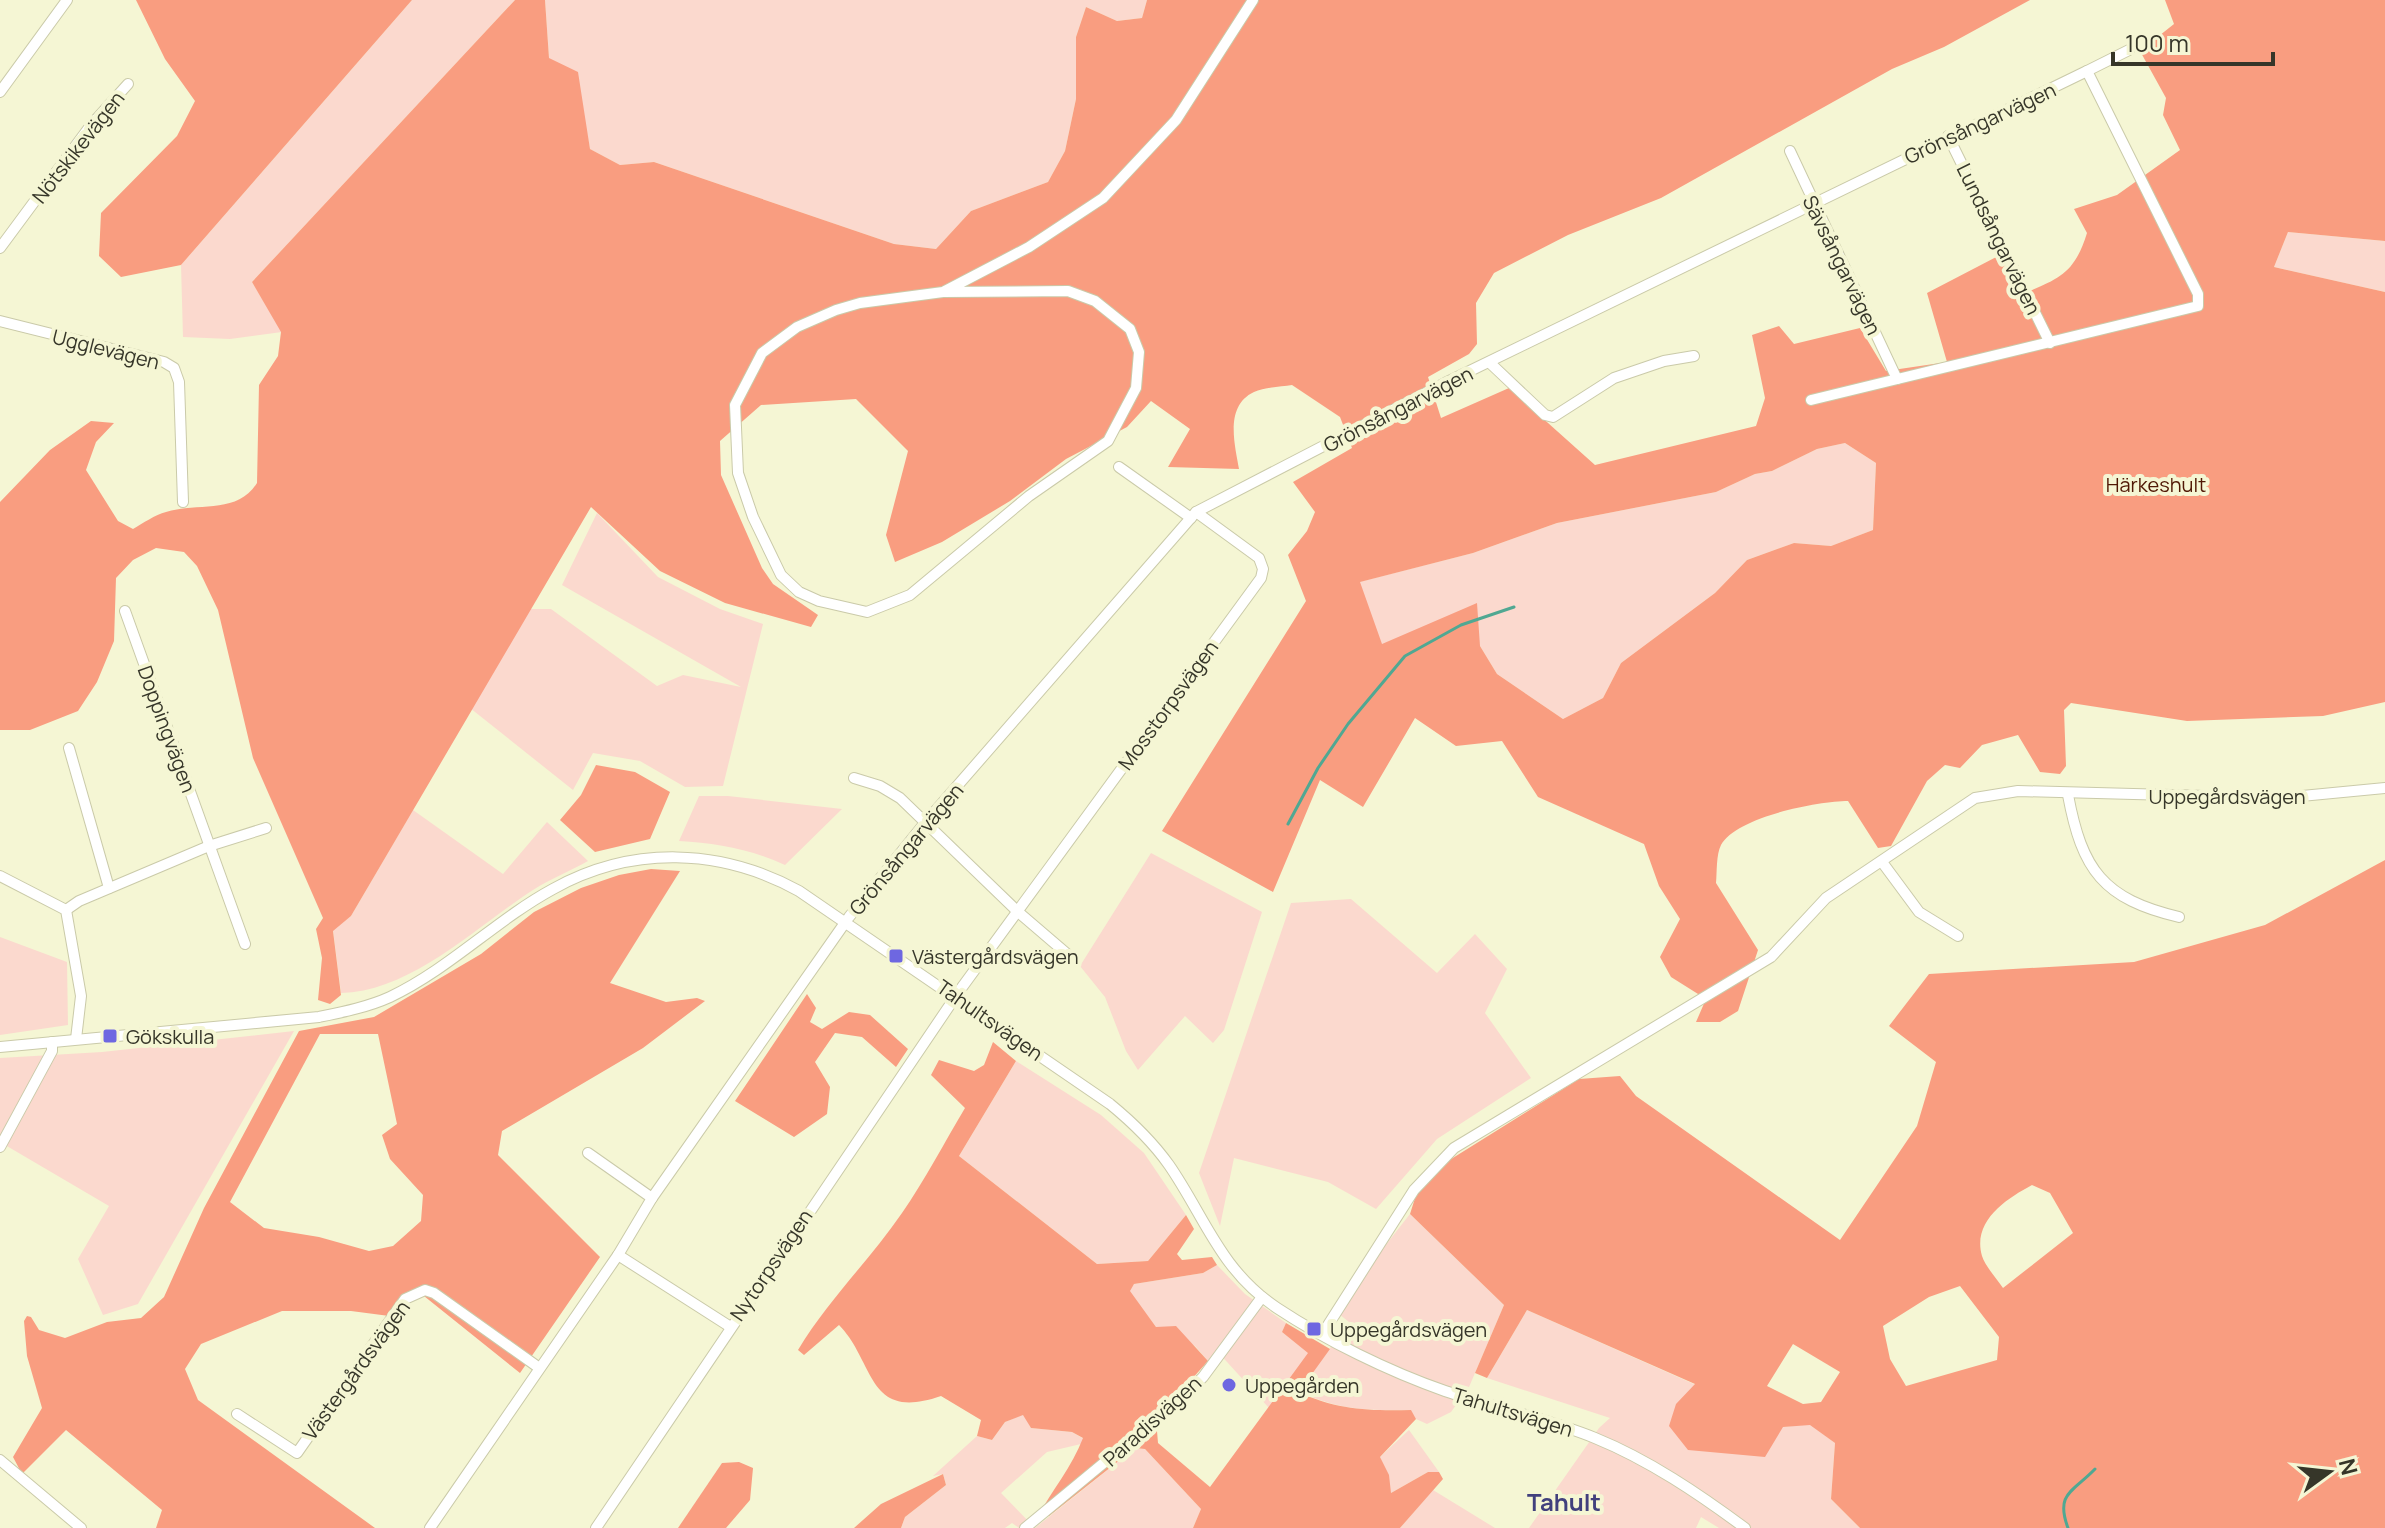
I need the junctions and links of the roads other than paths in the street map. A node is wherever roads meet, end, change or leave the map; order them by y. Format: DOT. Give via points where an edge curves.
graph roads {
  1 [pos="67,0"];
  2 [pos="1253,0"];
  3 [pos="2129,50"];
  4 [pos="2087,71"];
  5 [pos="128,84"];
  6 [pos="0,92"];
  7 [pos="1948,136"];
  8 [pos="1790,151"];
  9 [pos="1812,204"];
  10 [pos="0,248"];
  11 [pos="943,292"];
  12 [pos="0,321"];
  13 [pos="2050,343"];
  14 [pos="1694,356"];
  15 [pos="1490,363"];
  16 [pos="1897,379"];
  17 [pos="1811,400"];
  18 [pos="1119,467"];
  19 [pos="183,502"];
  20 [pos="1194,515"];
  21 [pos="125,611"];
  22 [pos="69,748"];
  23 [pos="854,778"];
  24 [pos="2385,788"];
  25 [pos="2068,795"];
  26 [pos="924,824"];
  27 [pos="266,828"];
  28 [pos="209,846"];
  29 [pos="1882,862"];
  30 [pos="0,876"];
  31 [pos="109,888"];
  32 [pos="66,910"];
  33 [pos="1017,911"];
  34 [pos="2179,917"];
  35 [pos="846,922"];
  36 [pos="1958,936"];
  37 [pos="245,944"];
  38 [pos="1073,959"];
  39 [pos="953,1001"];
  40 [pos="76,1039"];
  41 [pos="52,1042"];
  42 [pos="0,1047"];
  43 [pos="0,1147"];
  44 [pos="588,1153"];
  45 [pos="652,1198"];
  46 [pos="618,1255"];
  47 [pos="1262,1297"];
  48 [pos="729,1326"];
  49 [pos="1323,1333"];
  50 [pos="538,1367"];
  51 [pos="237,1414"];
  52 [pos="0,1460"];
  53 [pos="81,1528"];
  54 [pos="430,1528"];
  55 [pos="596,1528"];
  56 [pos="1025,1528"];
  57 [pos="1745,1528"];
  1 -- 6 [label="street"];
  2 -- 11 [label="street" via="1176,120 1103,198 1029,247"];
  3 -- 4 [label="street, Grönsångarvägen"];
  4 -- 7 [label="street, Grönsångarvägen"];
  4 -- 13 [label="street" via="2200,300 2188,311"];
  5 -- 10 [label="street, Nötskikevägen"];
  7 -- 9 [label="street, Grönsångarvägen"];
  7 -- 13 [label="street, Lundsångarvägen"];
  8 -- 9 [label="street, Sävsångarvägen"];
  9 -- 15 [label="street, Grönsångarvägen"];
  9 -- 16 [label="street, Sävsångarvägen"];
  11 -- 11 [label="street" via="1068,291 1095,301 1130,329 1139,352 1140,372 1129,408 1108,441 1029,496 910,595 867,612 819,601 781,575 753,517 738,473 735,405 762,353 797,327 860,303"];
  12 -- 19 [label="street, Ugglevägen" via="174,368 179,382"];
  13 -- 16 [label="street"];
  14 -- 15 [label="street" via="1614,378 1553,417"];
  15 -- 20 [label="street, Grönsångarvägen"];
  16 -- 17 [label="street"];
  18 -- 20 [label="street, Mosstorpsvägen"];
  20 -- 26 [label="street, Grönsångarvägen"];
  20 -- 33 [label="street, Mosstorpsvägen" via="1259,558 1261,578"];
  21 -- 28 [label="street, Doppingvägen"];
  22 -- 31 [label="street"];
  23 -- 26 [label="street" via="900,798"];
  24 -- 25 [label="street, Uppegårdsvägen" via="2281,798"];
  25 -- 29 [label="street, Uppegårdsvägen" via="2018,791 1975,798"];
  25 -- 34 [label="street" via="2082,853 2097,875 2117,896"];
  26 -- 33 [label="street"];
  26 -- 35 [label="street, Grönsångarvägen"];
  27 -- 28 [label="street"];
  28 -- 31 [label="street"];
  28 -- 37 [label="street, Doppingvägen"];
  29 -- 36 [label="street" via="1919,912"];
  29 -- 49 [label="street, Uppegårdsvägen" via="1826,898 1771,957 1443,1156 1414,1190"];
  30 -- 32 [label="street"];
  31 -- 32 [label="street"];
  32 -- 40 [label="street" via="81,996"];
  33 -- 38 [label="street"];
  33 -- 39 [label="street, Mosstorpsvägen"];
  35 -- 39 [label="street, Tahultsvägen"];
  35 -- 40 [label="street, Tahultsvägen" via="751,869 712,858 657,857 608,866 553,889 430,973 357,1009"];
  35 -- 45 [label="street"];
  39 -- 47 [label="street, Tahultsvägen" via="1135,1125 1169,1165 1216,1248"];
  39 -- 48 [label="street, Nytorpsvägen"];
  40 -- 41 [label="street, Tahultsvägen"];
  41 -- 42 [label="street, Tahultsvägen"];
  41 -- 43 [label="street"];
  44 -- 45 [label="street"];
  45 -- 46 [label="street"];
  46 -- 48 [label="street"];
  46 -- 50 [label="street"];
  47 -- 49 [label="street, Tahultsvägen"];
  47 -- 56 [label="street, Paradisvägen" via="1181,1399"];
  48 -- 55 [label="street, Nytorpsvägen"];
  49 -- 57 [label="street, Tahultsvägen" via="1442,1390 1612,1445"];
  50 -- 51 [label="street, Västergårdsvägen" via="434,1293 416,1292 405,1299 297,1453"];
  50 -- 54 [label="street"];
  52 -- 53 [label="street"];
}
